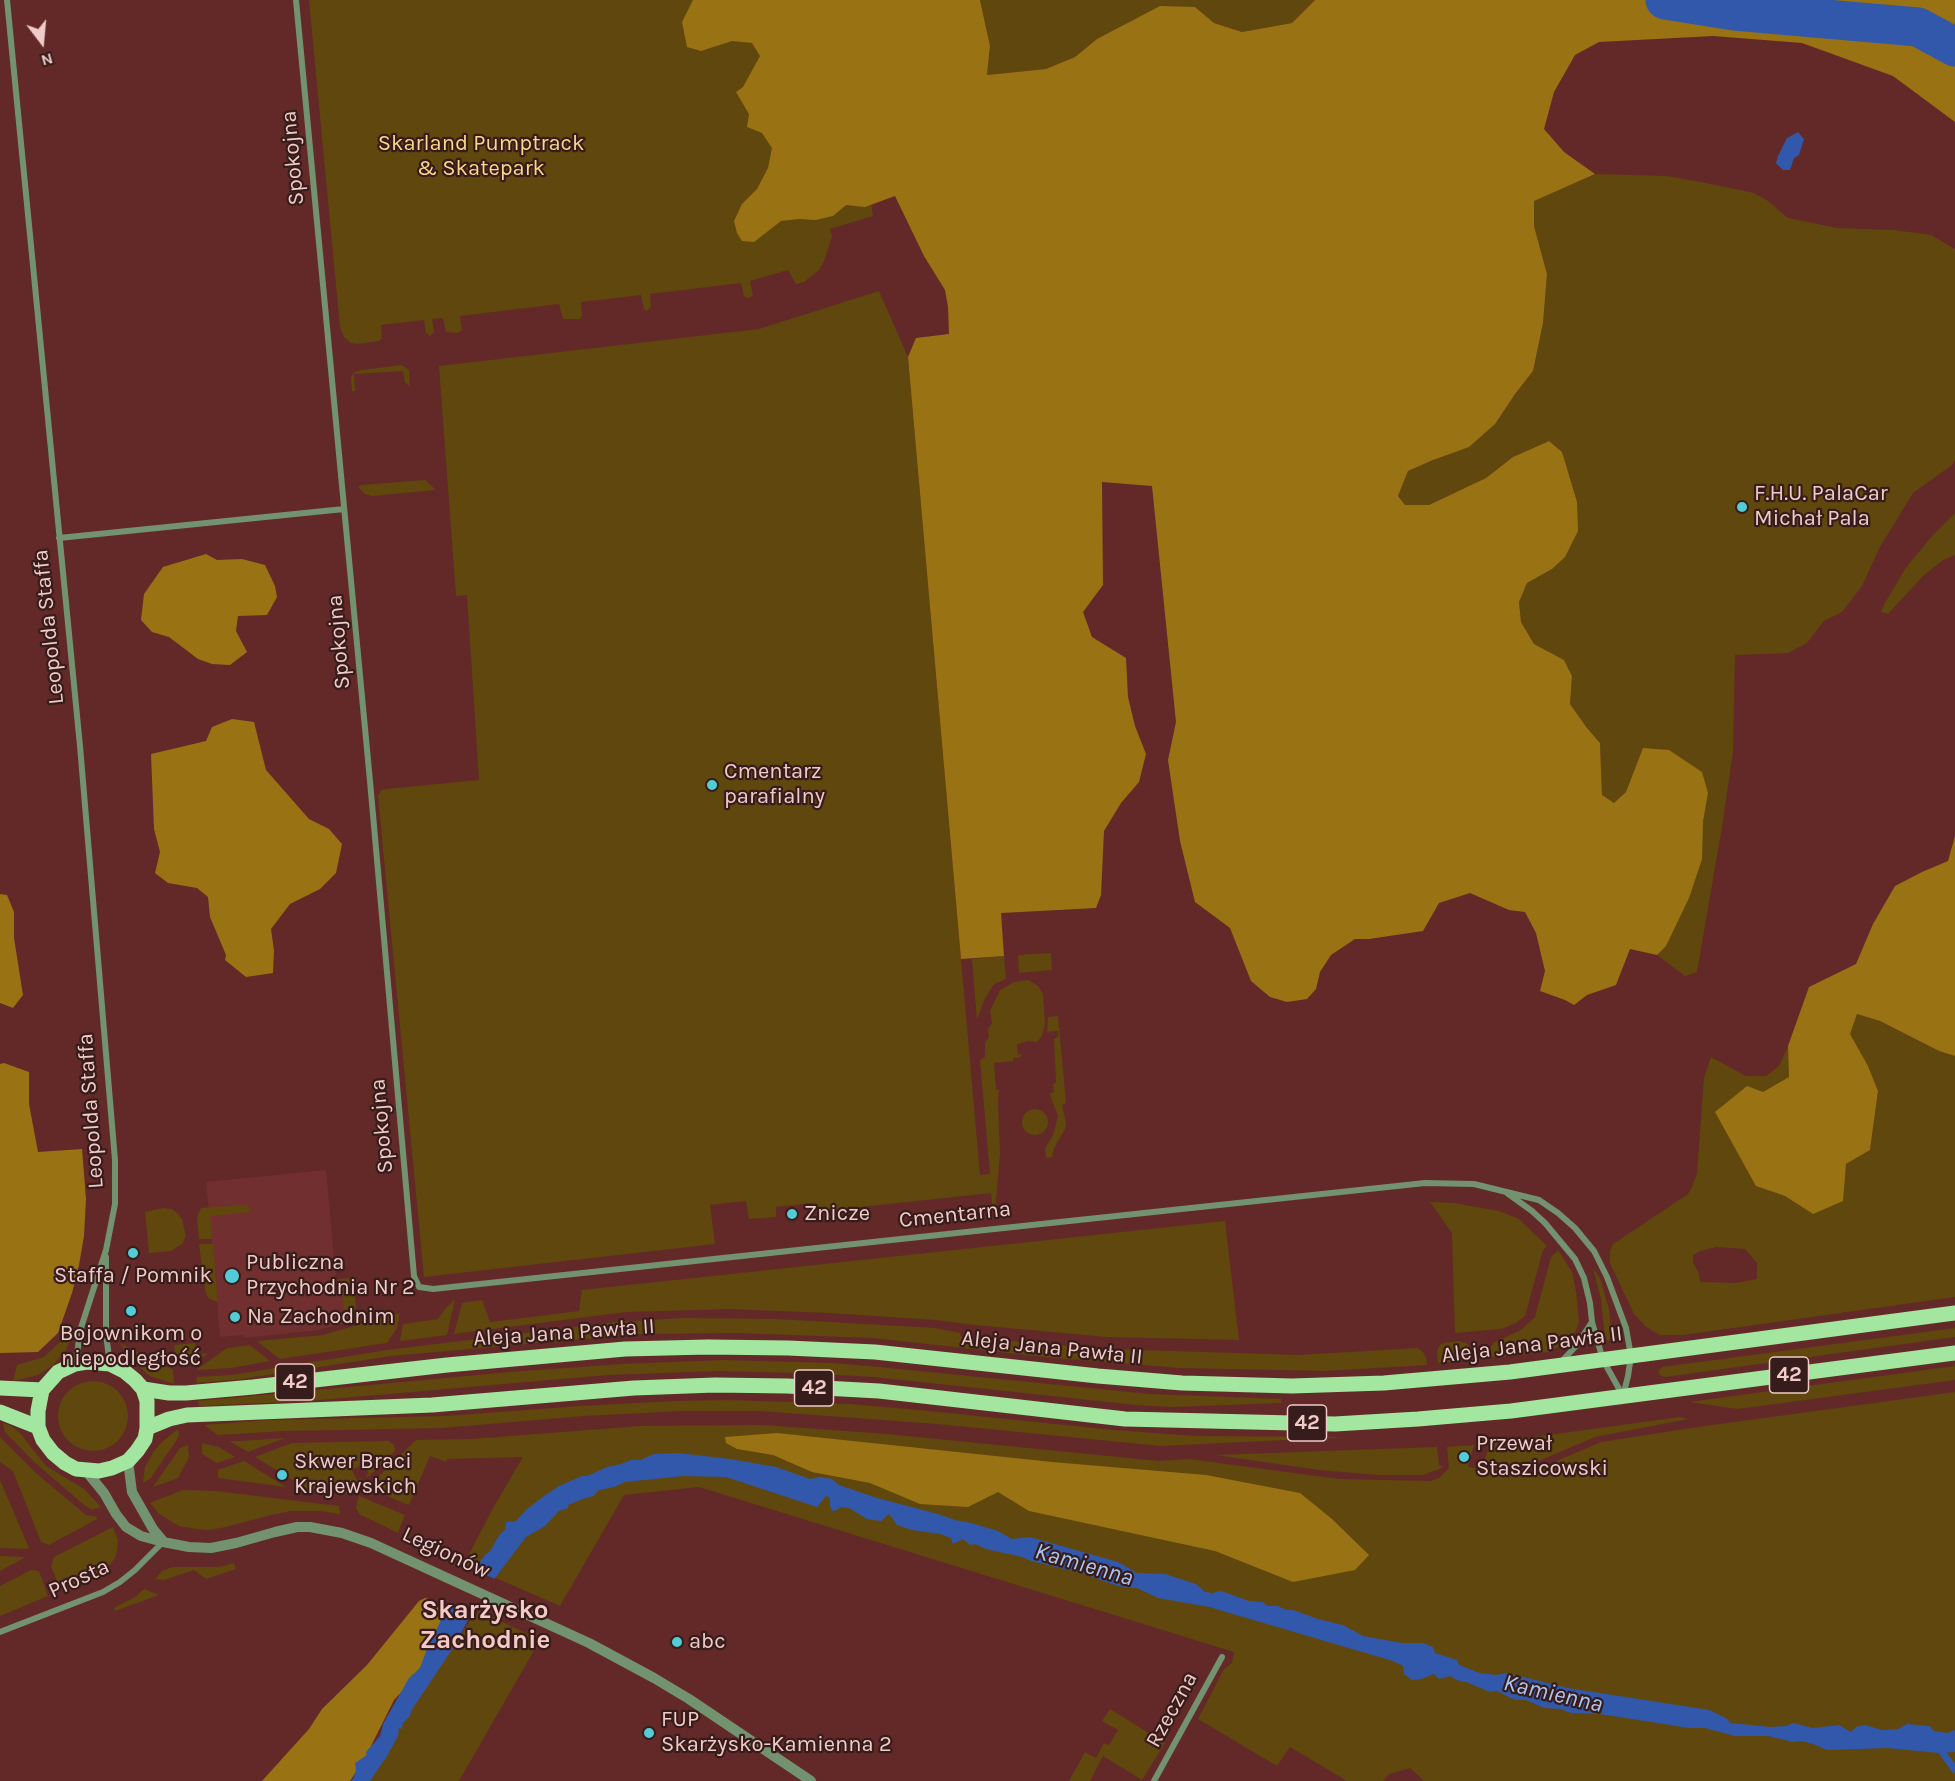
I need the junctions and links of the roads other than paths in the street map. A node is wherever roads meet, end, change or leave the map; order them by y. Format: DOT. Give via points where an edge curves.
graph roads {
  1 [pos="7,0"];
  2 [pos="296,0"];
  3 [pos="344,509"];
  4 [pos="59,538"];
  5 [pos="1504,1190"];
  6 [pos="106,1250"];
  7 [pos="414,1280"];
  8 [pos="1955,1313"];
  9 [pos="1592,1322"];
  10 [pos="1955,1353"];
  11 [pos="1631,1356"];
  12 [pos="1603,1360"];
  13 [pos="75,1364"];
  14 [pos="110,1364"];
  15 [pos="1559,1365"];
  16 [pos="0,1388"];
  17 [pos="143,1389"];
  18 [pos="42,1390"];
  19 [pos="1623,1397"];
  20 [pos="0,1412"];
  21 [pos="38,1427"];
  22 [pos="147,1428"];
  23 [pos="128,1461"];
  24 [pos="86,1471"];
  25 [pos="163,1542"];
  26 [pos="0,1632"];
  27 [pos="1222,1657"];
  28 [pos="811,1781"];
  29 [pos="1154,1781"];
  1 -- 4 [label="street, Leopolda Staffa"];
  2 -- 3 [label="street, Spokojna"];
  3 -- 4 [label="street"];
  3 -- 7 [label="street, Spokojna"];
  4 -- 6 [label="street, Leopolda Staffa" via="115,1160 115,1204"];
  5 -- 7 [label="street, Cmentarna" via="1474,1184 1425,1184 433,1289 419,1287"];
  5 -- 9 [label="street, Cmentarna" via="1545,1223 1575,1259 1584,1278"];
  5 -- 11 [label="street, Cmentarna" via="1548,1206 1575,1228 1594,1251 1626,1328"];
  6 -- 13 [label="street, Leopolda Staffa" via="80,1332"];
  6 -- 14 [label="street, Leopolda Staffa"];
  8 -- 11 [label="main road, Aleja Jana Pawła II / 42"];
  9 -- 12 [label="street, Cmentarna"];
  9 -- 15 [label="street"];
  10 -- 19 [label="main road, 42"];
  11 -- 12 [label="main road, Aleja Jana Pawła II / 42"];
  11 -- 19 [label="street, Cmentarna"];
  12 -- 15 [label="main road, Aleja Jana Pawła II / 42"];
  12 -- 19 [label="street, Cmentarna"];
  13 -- 14 [label="main road"];
  13 -- 18 [label="main road" via="58,1372"];
  14 -- 17 [label="main road"];
  15 -- 17 [label="main road, Aleja Jana Pawła II / 42" via="1415,1380 1292,1386 1088,1376 875,1352 708,1347 590,1352 186,1393"];
  16 -- 18 [label="main road"];
  17 -- 22 [label="main road"];
  18 -- 21 [label="main road"];
  19 -- 22 [label="main road, 42" via="1511,1411 1335,1424 1125,1419 879,1392 715,1385 432,1405 188,1415"];
  20 -- 21 [label="main road"];
  21 -- 24 [label="main road" via="53,1454"];
  22 -- 23 [label="main road" via="145,1439"];
  23 -- 24 [label="main road" via="112,1468"];
  23 -- 25 [label="street" via="132,1492"];
  24 -- 25 [label="street, Legionów" via="126,1527"];
  25 -- 26 [label="street, Prosta" via="135,1570 103,1592"];
  25 -- 28 [label="street, Legionów" via="212,1548 297,1527 324,1529 371,1543 589,1643 689,1699"];
  27 -- 29 [label="street, Rzeczna"];
}
